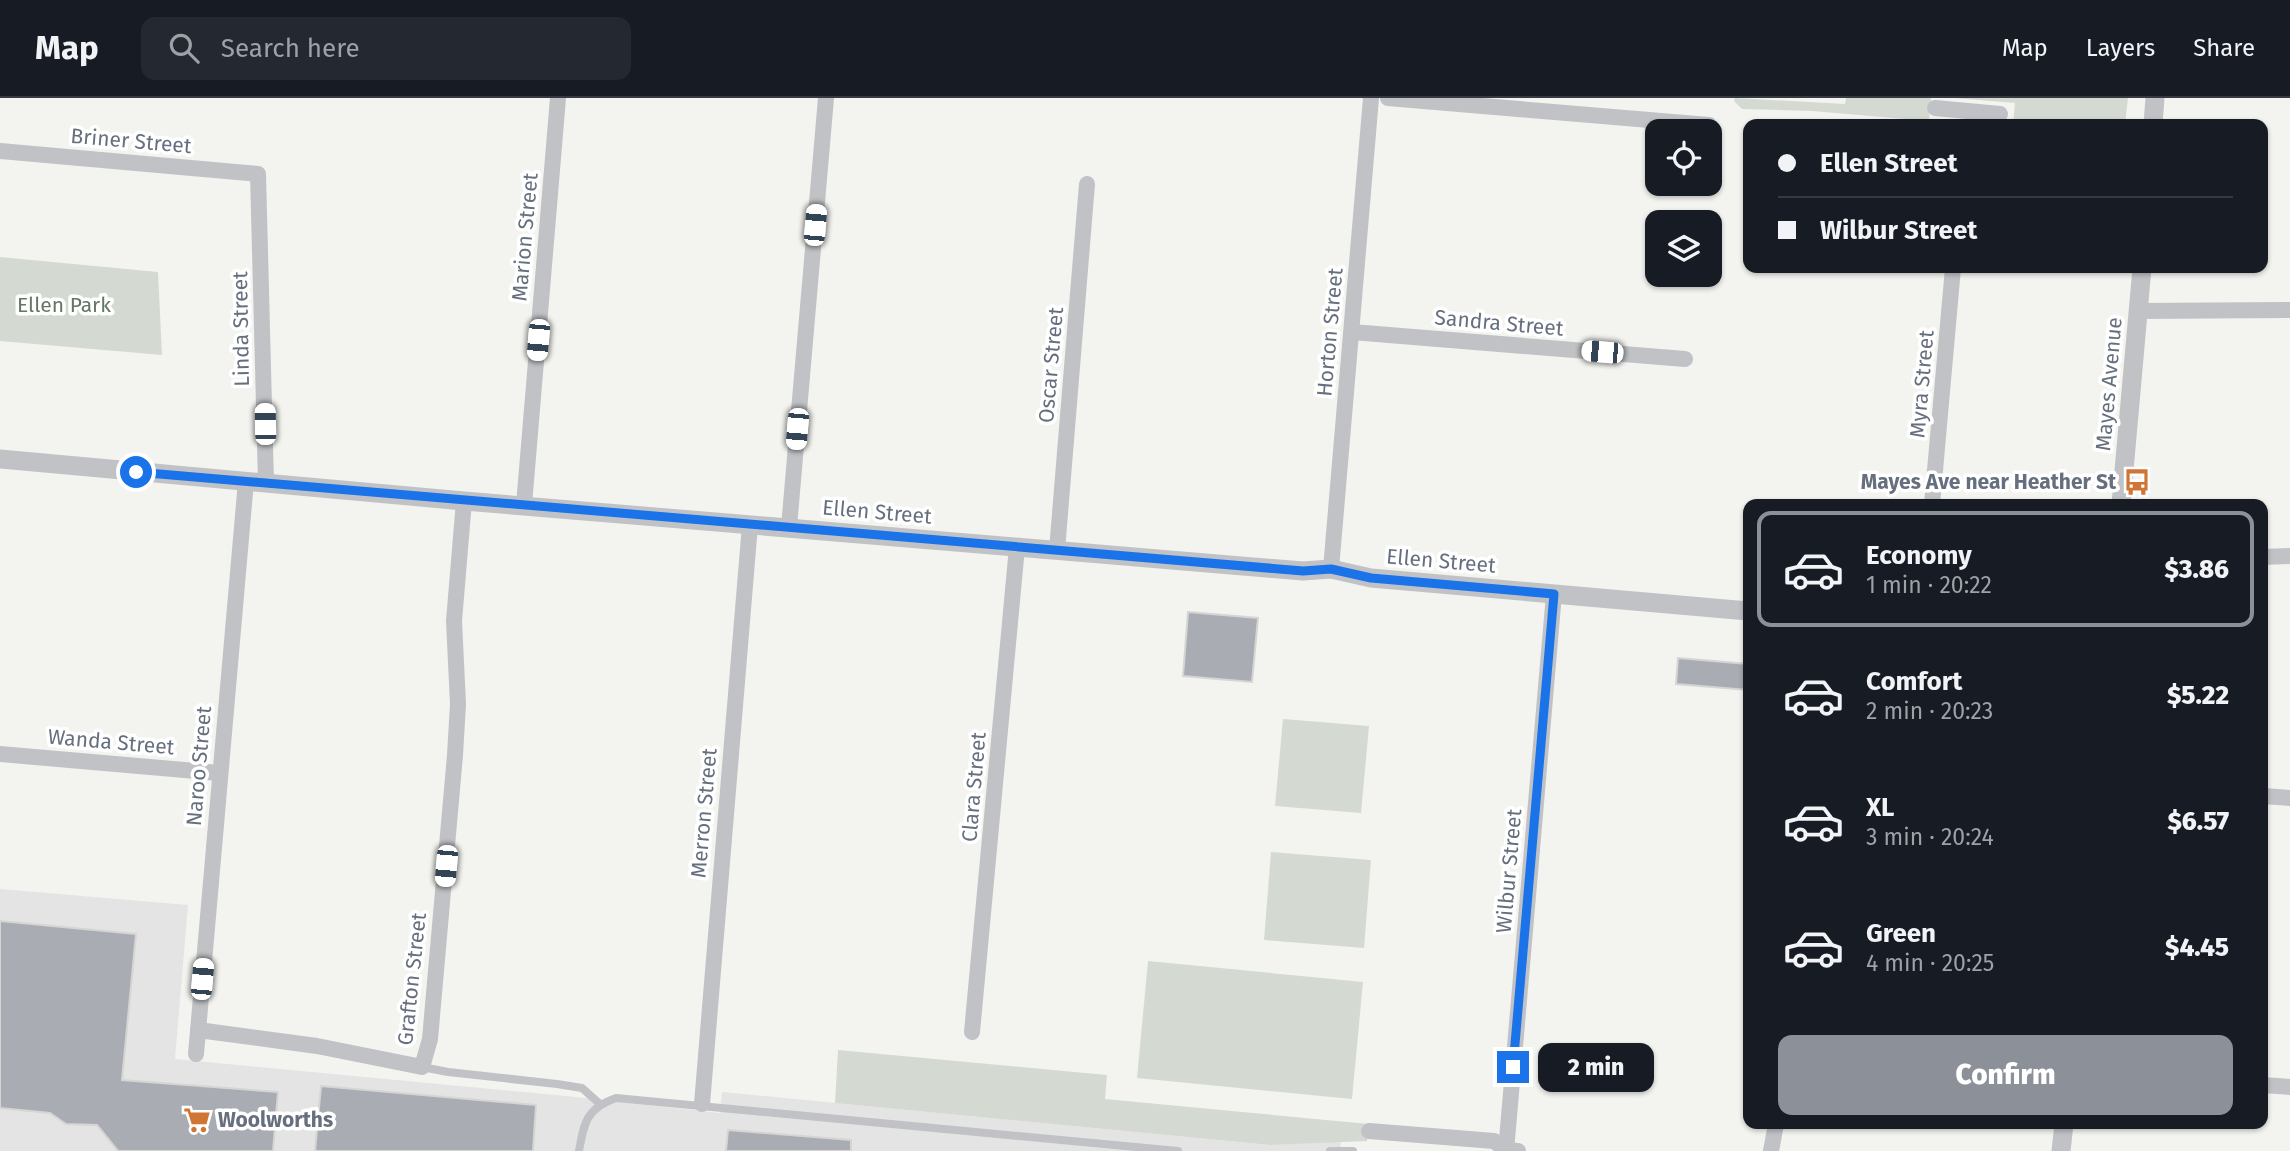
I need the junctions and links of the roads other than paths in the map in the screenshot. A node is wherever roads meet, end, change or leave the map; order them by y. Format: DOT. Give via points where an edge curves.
graph roads {
  1 [pos="558,98"];
  2 [pos="826,98"];
  3 [pos="1371,98"];
  4 [pos="1388,98"];
  5 [pos="2155,98"];
  6 [pos="1935,108"];
  7 [pos="2000,114"];
  8 [pos="1966,118"];
  9 [pos="2153,119"];
  10 [pos="1645,120"];
  11 [pos="0,151"];
  12 [pos="258,174"];
  13 [pos="1087,184"];
  14 [pos="1953,273"];
  15 [pos="2142,273"];
  16 [pos="2290,310"];
  17 [pos="2138,311"];
  18 [pos="1352,332"];
  19 [pos="1685,359"];
  20 [pos="0,459"];
  21 [pos="246,481"];
  22 [pos="266,483"];
  23 [pos="1932,499"];
  24 [pos="2121,499"];
  25 [pos="464,501"];
  26 [pos="524,505"];
  27 [pos="750,525"];
  28 [pos="789,527"];
  29 [pos="1017,547"];
  30 [pos="1057,550"];
  31 [pos="2268,556"];
  32 [pos="2290,556"];
  33 [pos="1331,569"];
  34 [pos="1554,594"];
  35 [pos="1743,611"];
  36 [pos="0,754"];
  37 [pos="219,772"];
  38 [pos="2268,796"];
  39 [pos="2290,798"];
  40 [pos="198,1030"];
  41 [pos="972,1032"];
  42 [pos="196,1054"];
  43 [pos="422,1066"];
  44 [pos="2268,1085"];
  45 [pos="2290,1087"];
  46 [pos="600,1104"];
  47 [pos="702,1104"];
  48 [pos="1775,1129"];
  49 [pos="2064,1129"];
  50 [pos="1369,1131"];
  51 [pos="579,1151"];
  52 [pos="1178,1151"];
  53 [pos="1330,1151"];
  54 [pos="1353,1151"];
  55 [pos="1509,1151"];
  56 [pos="1771,1151"];
  57 [pos="2062,1151"];
  1 -- 26 [label="street, Marion Street"];
  2 -- 28 [label="street"];
  3 -- 18 [label="street, Horton Street"];
  4 -- 10 [label="street"];
  5 -- 9 [label="street"];
  6 -- 8 [label="street"];
  7 -- 8 [label="street"];
  11 -- 12 [label="street, Briner Street"];
  12 -- 22 [label="street, Linda Street"];
  13 -- 30 [label="street, Oscar Street"];
  14 -- 23 [label="street, Myra Street"];
  15 -- 17 [label="street, Mayes Avenue"];
  16 -- 17 [label="street"];
  17 -- 24 [label="street, Mayes Avenue"];
  18 -- 19 [label="street, Sandra Street"];
  18 -- 33 [label="street, Horton Street"];
  20 -- 21 [label="street, Ellen Street"];
  21 -- 22 [label="street, Ellen Street"];
  21 -- 37 [label="street, Naroo Street"];
  22 -- 25 [label="street, Ellen Street"];
  25 -- 26 [label="street, Ellen Street"];
  25 -- 43 [label="street, Grafton Street" via="454,621 455,755 430,1039"];
  26 -- 27 [label="street, Ellen Street"];
  27 -- 28 [label="street, Ellen Street"];
  27 -- 47 [label="street, Merron Street"];
  28 -- 29 [label="street, Ellen Street"];
  29 -- 30 [label="street, Ellen Street"];
  29 -- 41 [label="street, Clara Street"];
  30 -- 33 [label="street, Ellen Street" via="1303,571"];
  31 -- 32 [label="street"];
  33 -- 34 [label="street, Ellen Street" via="1371,578"];
  34 -- 35 [label="street, Ellen Street"];
  34 -- 55 [label="street, Wilbur Street"];
  36 -- 37 [label="street, Wanda Street"];
  37 -- 40 [label="street, Naroo Street"];
  38 -- 39 [label="street"];
  40 -- 42 [label="street, Naroo Street"];
  40 -- 43 [label="street, Grafton Street"];
  43 -- 46 [label="lane" via="582,1088"];
  44 -- 45 [label="street"];
  46 -- 47 [label="lane" via="616,1098"];
  46 -- 51 [label="lane" via="584,1124"];
  47 -- 52 [label="lane"];
  48 -- 56 [label="street"];
  49 -- 57 [label="street"];
  50 -- 55 [label="street" via="1494,1141"];
  53 -- 54 [label="lane"];
}
